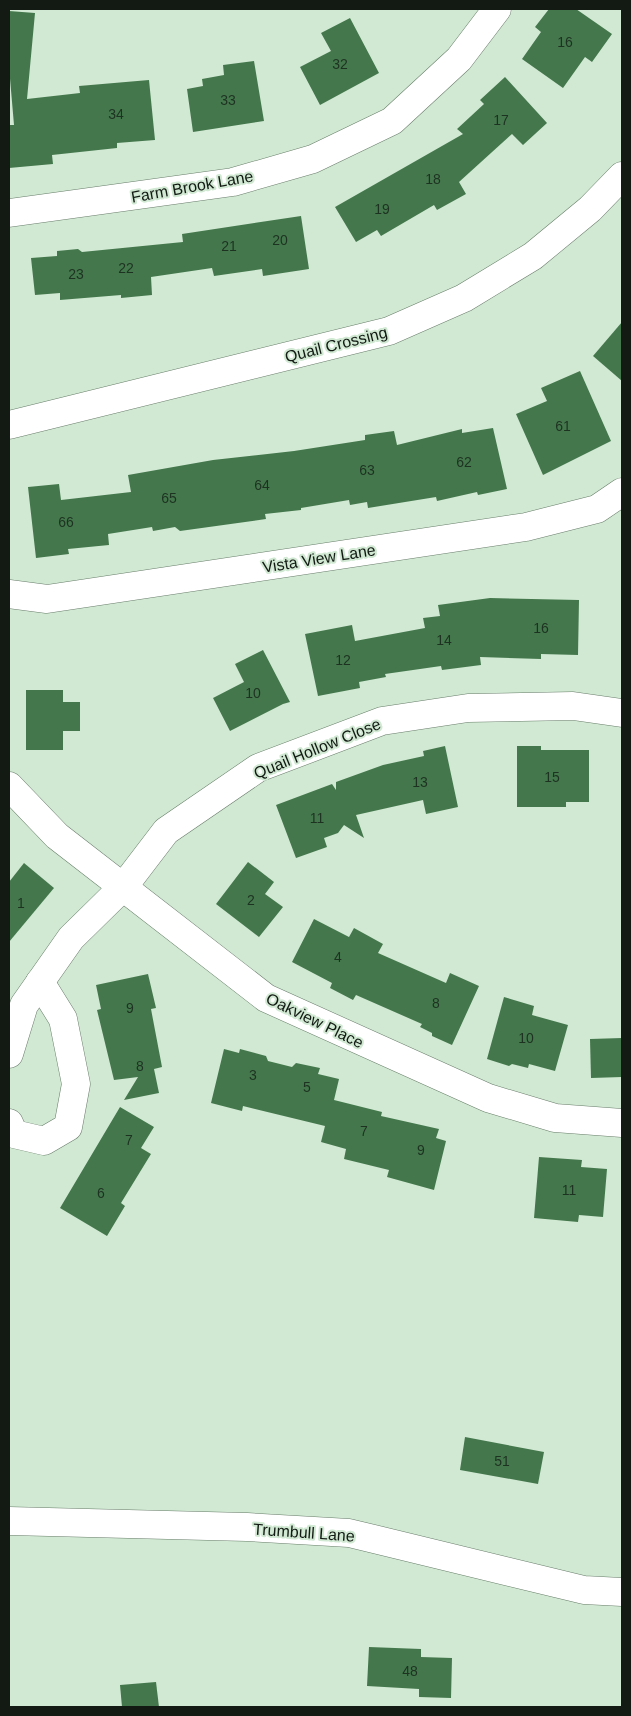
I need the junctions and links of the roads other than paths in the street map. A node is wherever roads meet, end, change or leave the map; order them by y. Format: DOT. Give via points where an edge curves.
graph roads {
  1 [pos="497,9"];
  2 [pos="622,176"];
  3 [pos="9,213"];
  4 [pos="9,425"];
  5 [pos="622,492"];
  6 [pos="9,594"];
  7 [pos="622,713"];
  8 [pos="9,786"];
  9 [pos="124,886"];
  10 [pos="40,982"];
  11 [pos="9,1054"];
  12 [pos="9,1123"];
  13 [pos="622,1123"];
  14 [pos="9,1520"];
  15 [pos="622,1592"];
  1 -- 3 [label="street, Farm Brook Lane" via="459,58 392,121 314,159 233,182"];
  2 -- 4 [label="street, Quail Crossing" via="534,256 464,298 389,331"];
  5 -- 6 [label="street, Vista View Lane" via="597,509 526,527 47,599"];
  7 -- 9 [label="street, Quail Hollow Close" via="573,706 468,708 382,721 258,768 166,831"];
  8 -- 9 [label="street, Oakview Place" via="57,836"];
  9 -- 10 [label="street, Quail Hollow Close" via="71,938"];
  9 -- 13 [label="street, Oakview Place" via="266,998 488,1098 554,1118"];
  10 -- 11 [label="street, Quail Hollow Close" via="24,1005"];
  10 -- 12 [label="street" via="63,1019 76,1084 68,1127 44,1141 14,1134"];
  14 -- 15 [label="street, Trumbull Lane" via="348,1533 584,1590"];
}
